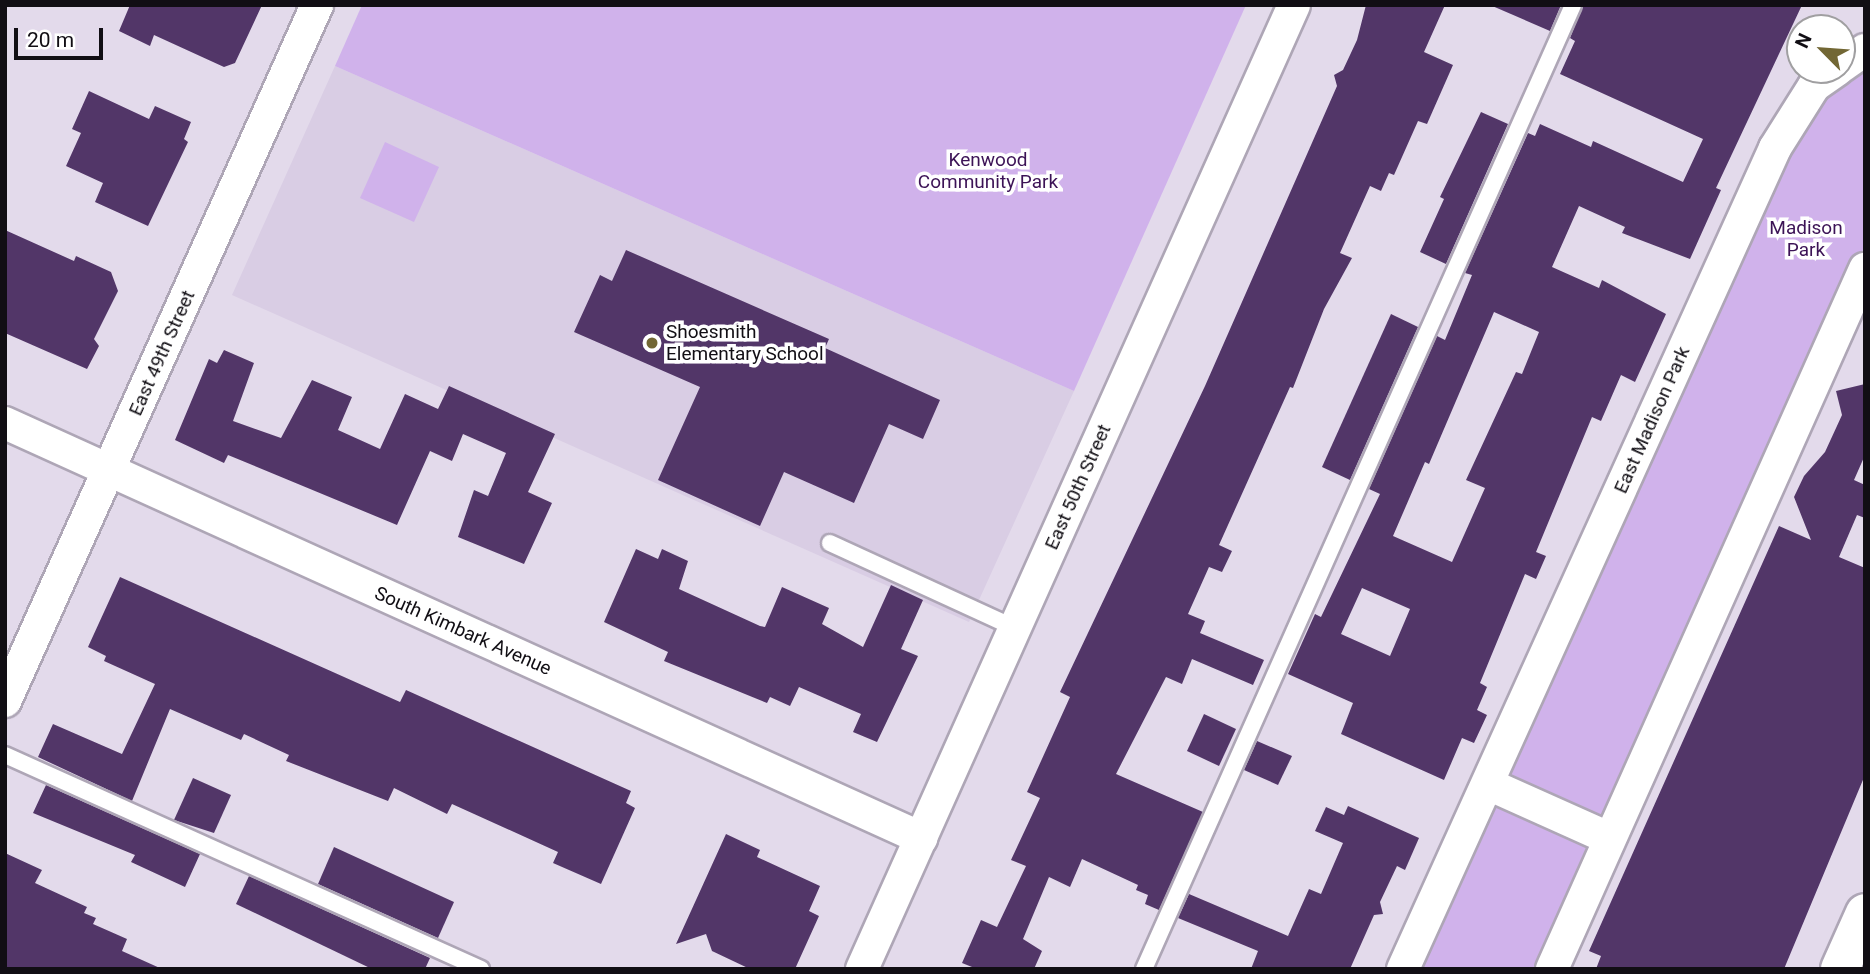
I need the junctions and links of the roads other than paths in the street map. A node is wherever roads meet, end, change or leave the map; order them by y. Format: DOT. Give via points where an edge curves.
graph roads {
  1 [pos="317,5"];
  2 [pos="1294,5"];
  3 [pos="1573,5"];
  4 [pos="1817,84"];
  5 [pos="1862,284"];
  6 [pos="5,423"];
  7 [pos="109,470"];
  8 [pos="830,543"];
  9 [pos="1015,628"];
  10 [pos="5,701"];
  11 [pos="5,755"];
  12 [pos="1488,784"];
  13 [pos="921,838"];
  14 [pos="1609,838"];
  15 [pos="1862,928"];
  16 [pos="481,969"];
  17 [pos="862,969"];
  18 [pos="1144,969"];
  19 [pos="1403,969"];
  20 [pos="1552,969"];
  21 [pos="1840,969"];
  1 -- 7 [label="street, East 49th Street"];
  2 -- 9 [label="street, East 50th Street"];
  3 -- 18 [label="lane"];
  4 -- 12 [label="street, East Madison Park" via="1775,148"];
  5 -- 14 [label="street"];
  6 -- 7 [label="street, South Kimbark Avenue"];
  7 -- 10 [label="street, East 49th Street"];
  7 -- 13 [label="street, South Kimbark Avenue"];
  8 -- 9 [label="lane"];
  9 -- 13 [label="street, East 50th Street"];
  11 -- 16 [label="lane"];
  12 -- 14 [label="street"];
  12 -- 19 [label="street, East Madison Park"];
  13 -- 17 [label="street, East 50th Street"];
  14 -- 20 [label="street"];
  15 -- 21 [label="main road"];
}
